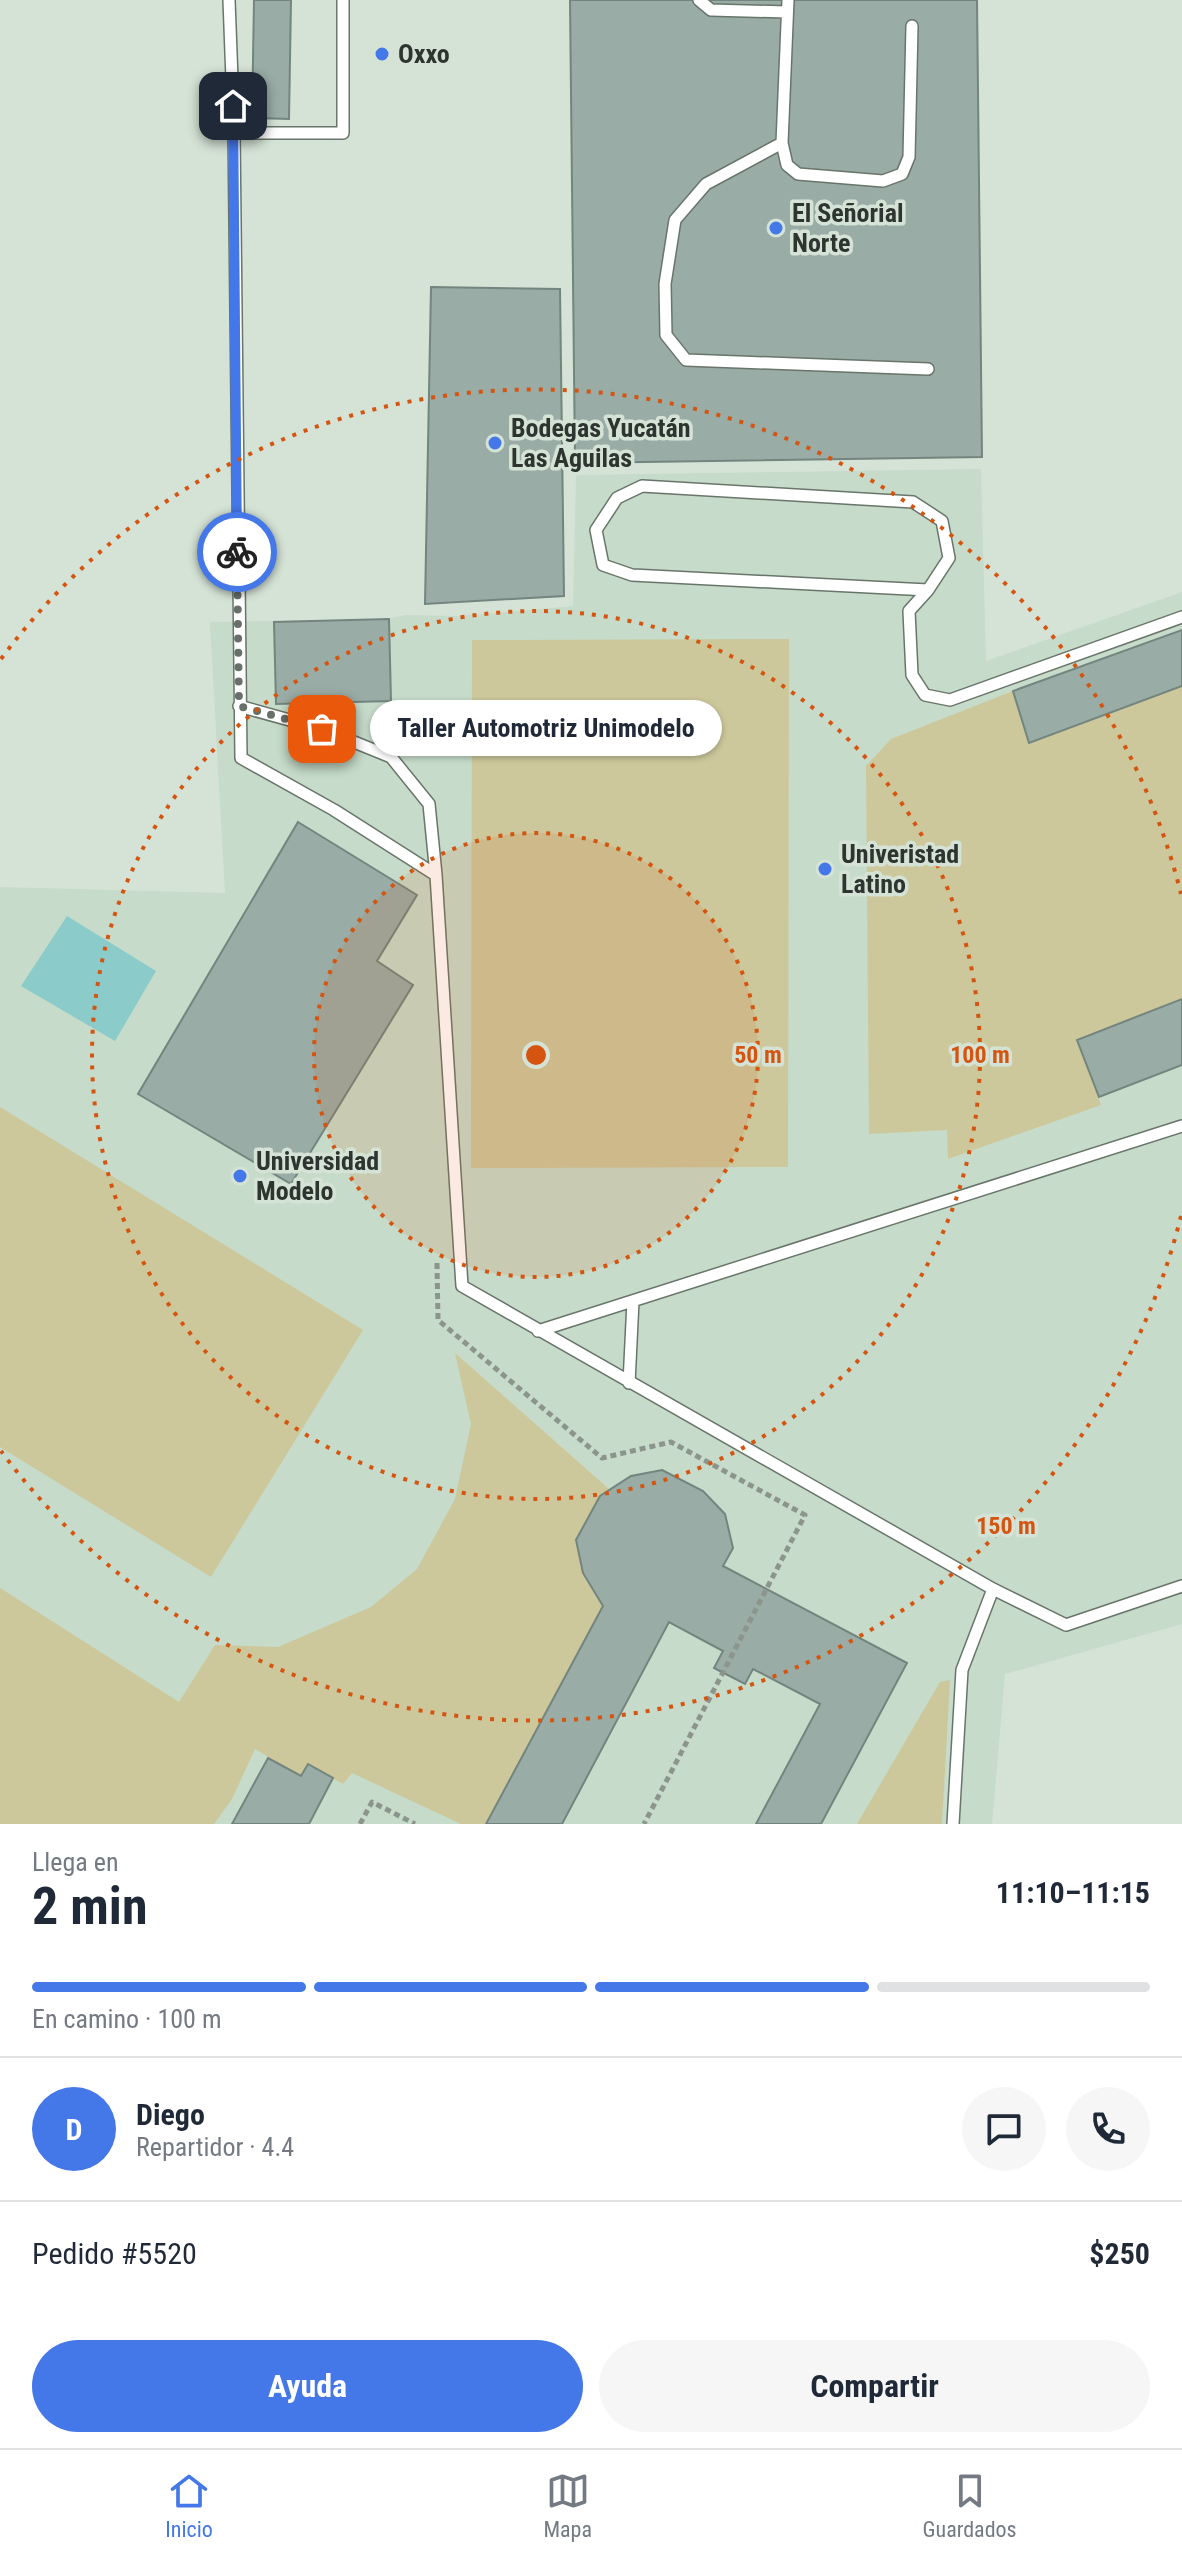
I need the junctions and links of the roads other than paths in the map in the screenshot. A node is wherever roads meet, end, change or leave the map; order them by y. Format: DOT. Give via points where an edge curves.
graph roads {
  1 [pos="229,0"];
  2 [pos="343,0"];
  3 [pos="699,0"];
  4 [pos="787,6"];
  5 [pos="912,26"];
  6 [pos="234,133"];
  7 [pos="782,143"];
  8 [pos="928,369"];
  9 [pos="928,590"];
  10 [pos="1182,617"];
  11 [pos="239,706"];
  12 [pos="436,875"];
  13 [pos="1182,1126"];
  14 [pos="633,1301"];
  15 [pos="538,1331"];
  16 [pos="629,1383"];
  17 [pos="1182,1586"];
  18 [pos="993,1589"];
  19 [pos="953,1824"];
  1 -- 6 [label="lane"];
  2 -- 6 [label="lane" via="343,133"];
  3 -- 4 [label="lane" via="711,10"];
  4 -- 7 [label="lane"];
  5 -- 7 [label="lane" via="909,157 902,174 883,181 798,174 787,165"];
  6 -- 11 [label="lane"];
  7 -- 8 [label="lane" via="706,184 675,220 665,284 666,335 686,360"];
  9 -- 9 [label="lane" via="949,558 942,521 913,502 642,486 617,498 596,530 603,565 632,575"];
  9 -- 10 [label="lane" via="909,611 912,675 925,695 950,700"];
  11 -- 12 [label="lane" via="241,758"];
  11 -- 12 [label="lane" via="322,729 391,757 429,804"];
  12 -- 15 [label="lane" via="462,1286"];
  13 -- 14 [label="lane"];
  14 -- 15 [label="lane"];
  14 -- 16 [label="lane"];
  15 -- 16 [label="lane"];
  16 -- 18 [label="lane"];
  17 -- 18 [label="lane" via="1066,1625"];
  18 -- 19 [label="lane" via="962,1670"];
}
